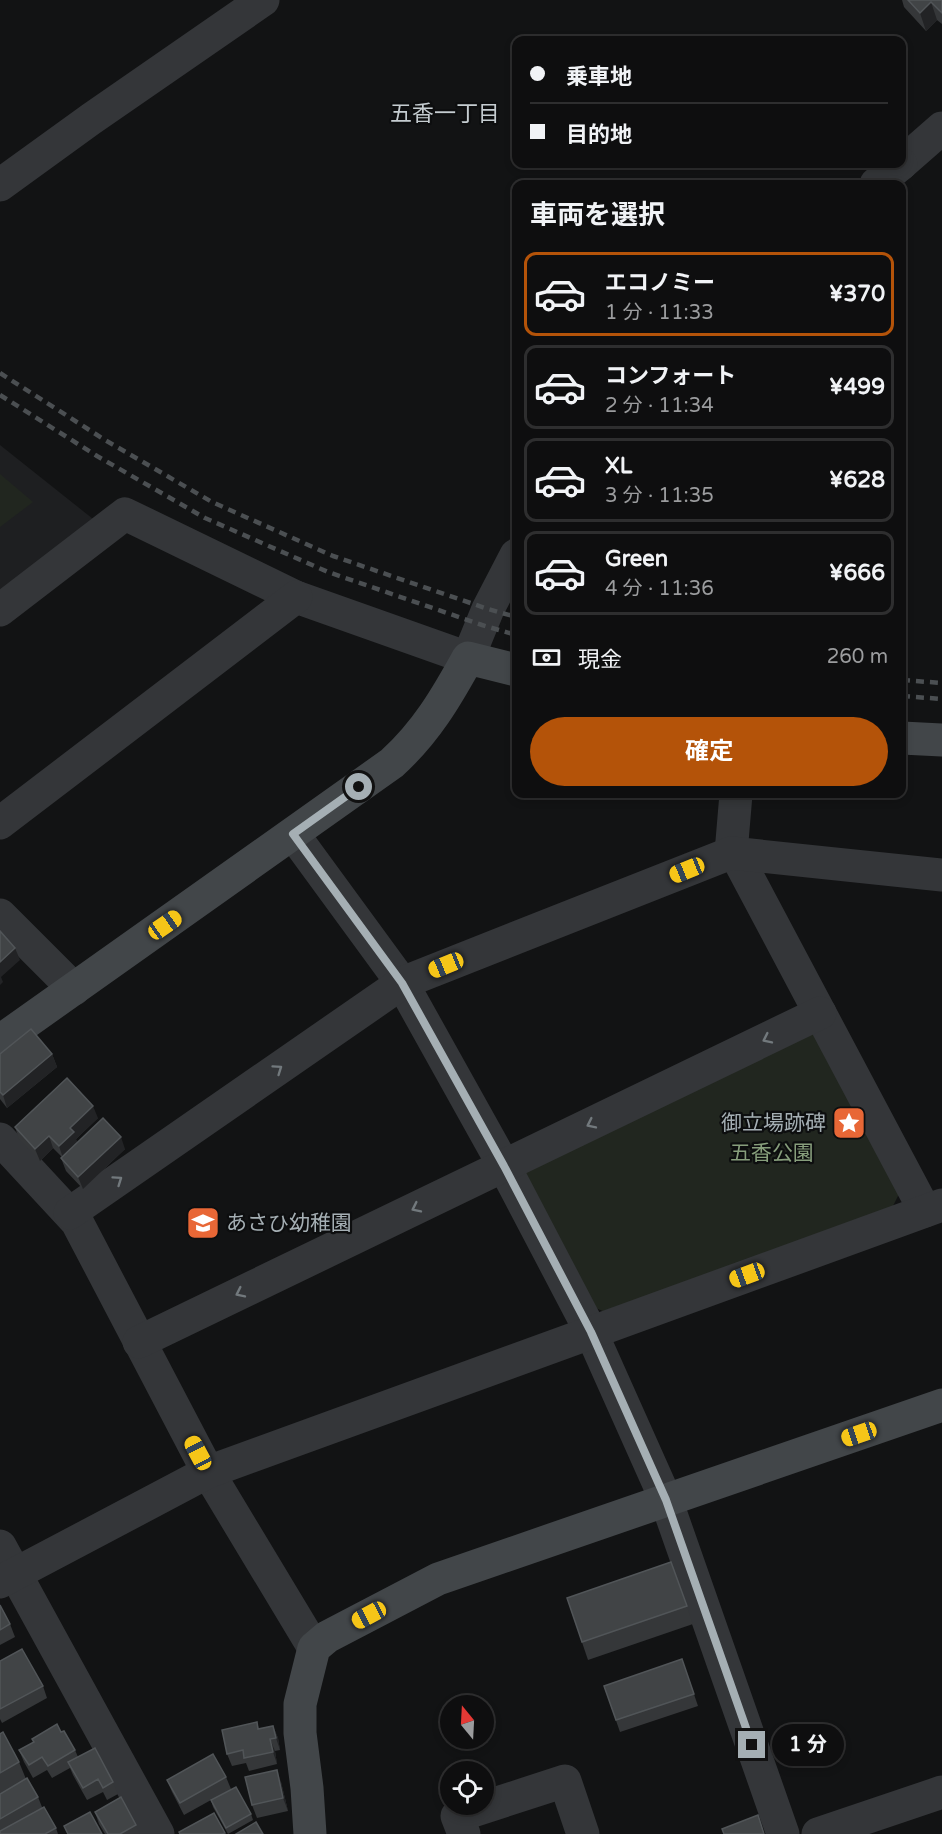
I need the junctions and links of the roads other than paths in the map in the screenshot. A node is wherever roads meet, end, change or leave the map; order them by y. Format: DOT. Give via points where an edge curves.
graph roads {
  1 [pos="263,0"];
  2 [pos="942,128"];
  3 [pos="906,159"];
  4 [pos="895,168"];
  5 [pos="881,180"];
  6 [pos="0,185"];
  7 [pos="512,563"];
  8 [pos="296,597"];
  9 [pos="0,610"];
  10 [pos="468,658"];
  11 [pos="512,669"];
  12 [pos="906,738"];
  13 [pos="942,740"];
  14 [pos="736,798"];
  15 [pos="0,823"];
  16 [pos="293,834"];
  17 [pos="733,853"];
  18 [pos="942,875"];
  19 [pos="0,915"];
  20 [pos="402,983"];
  21 [pos="74,989"];
  22 [pos="820,1013"];
  23 [pos="0,1041"];
  24 [pos="0,1139"];
  25 [pos="504,1166"];
  26 [pos="934,1208"];
  27 [pos="70,1213"];
  28 [pos="591,1332"];
  29 [pos="139,1342"];
  30 [pos="942,1405"];
  31 [pos="208,1472"];
  32 [pos="666,1500"];
  33 [pos="5,1567"];
  34 [pos="314,1648"];
  35 [pos="942,1792"];
  36 [pos="158,1834"];
  37 [pos="310,1834"];
  38 [pos="464,1834"];
  39 [pos="584,1834"];
  40 [pos="783,1834"];
  41 [pos="818,1834"];
  1 -- 6 [label="street"];
  2 -- 3 [label="street"];
  4 -- 5 [label="street"];
  7 -- 10 [label="street"];
  8 -- 9 [label="street" via="125,514"];
  8 -- 10 [label="street"];
  8 -- 15 [label="street"];
  10 -- 11 [label="street"];
  10 -- 16 [label="street" via="426,728 410,747"];
  12 -- 13 [label="street"];
  14 -- 17 [label="street"];
  16 -- 20 [label="street"];
  16 -- 21 [label="street"];
  17 -- 18 [label="street"];
  17 -- 20 [label="street"];
  17 -- 22 [label="street"];
  19 -- 21 [label="street"];
  20 -- 25 [label="street"];
  27 -- 20 [label="street, one-way"];
  21 -- 23 [label="street"];
  22 -- 25 [label="street, one-way"];
  22 -- 26 [label="street"];
  24 -- 27 [label="street"];
  25 -- 28 [label="street"];
  25 -- 29 [label="street, one-way"];
  26 -- 28 [label="street"];
  27 -- 29 [label="street"];
  28 -- 31 [label="street"];
  28 -- 32 [label="street"];
  29 -- 31 [label="street"];
  30 -- 32 [label="street"];
  31 -- 33 [label="street"];
  31 -- 34 [label="street"];
  32 -- 34 [label="street" via="438,1579 327,1637"];
  32 -- 40 [label="street"];
  33 -- 36 [label="street"];
  34 -- 37 [label="street" via="300,1704"];
  35 -- 41 [label="street"];
  38 -- 39 [label="street" via="457,1816 565,1781"];
}
